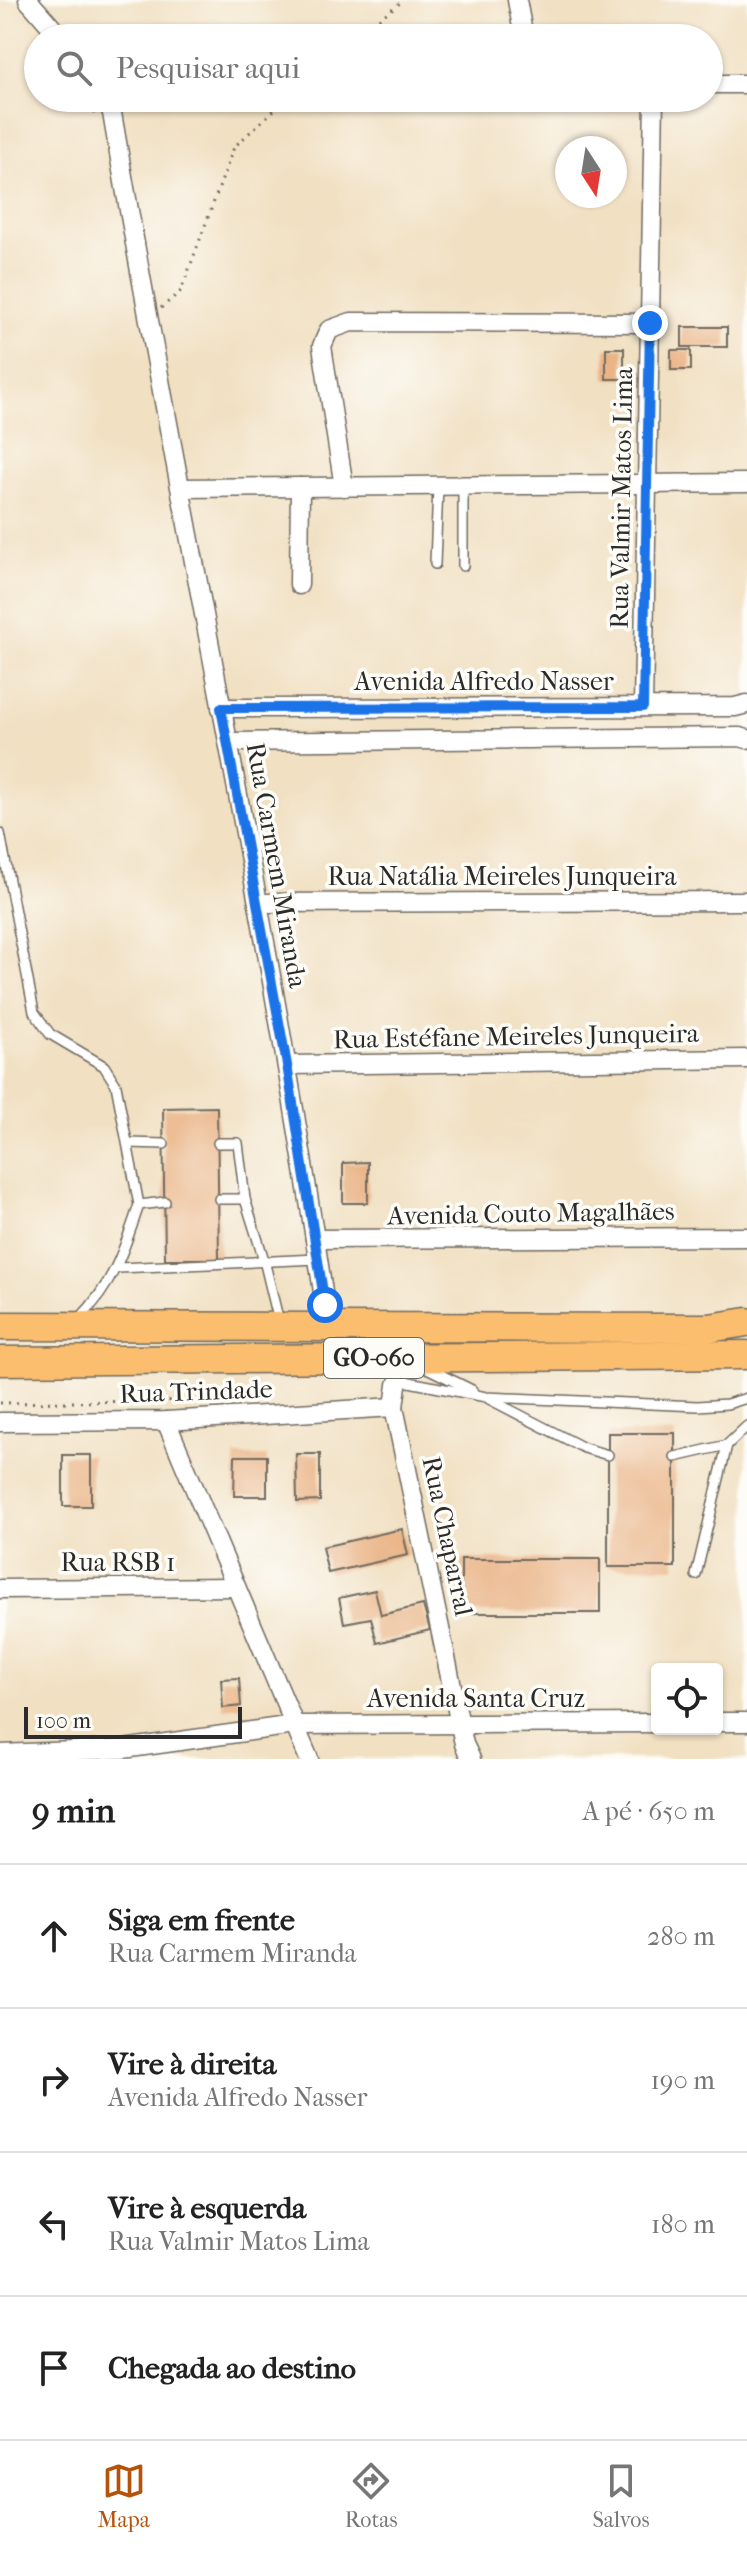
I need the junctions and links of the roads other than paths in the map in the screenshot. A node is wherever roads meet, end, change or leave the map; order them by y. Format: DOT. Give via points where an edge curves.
graph roads {
  1 [pos="28,0"];
  2 [pos="517,0"];
  3 [pos="49,24"];
  4 [pos="521,24"];
  5 [pos="723,84"];
  6 [pos="747,84"];
  7 [pos="110,112"];
  8 [pos="654,112"];
  9 [pos="650,323"];
  10 [pos="747,483"];
  11 [pos="647,485"];
  12 [pos="438,486"];
  13 [pos="463,486"];
  14 [pos="300,487"];
  15 [pos="344,487"];
  16 [pos="181,488"];
  17 [pos="435,564"];
  18 [pos="463,566"];
  19 [pos="299,585"];
  20 [pos="747,704"];
  21 [pos="643,707"];
  22 [pos="221,708"];
  23 [pos="747,739"];
  24 [pos="228,742"];
  25 [pos="0,833"];
  26 [pos="747,901"];
  27 [pos="258,903"];
  28 [pos="747,1059"];
  29 [pos="287,1065"];
  30 [pos="128,1143"];
  31 [pos="218,1143"];
  32 [pos="164,1144"];
  33 [pos="219,1199"];
  34 [pos="245,1199"];
  35 [pos="165,1202"];
  36 [pos="139,1205"];
  37 [pos="747,1237"];
  38 [pos="315,1239"];
  39 [pos="318,1259"];
  40 [pos="264,1260"];
  41 [pos="118,1268"];
  42 [pos="747,1322"];
  43 [pos="72,1325"];
  44 [pos="0,1326"];
  45 [pos="279,1326"];
  46 [pos="328,1326"];
  47 [pos="747,1355"];
  48 [pos="0,1361"];
  49 [pos="403,1369"];
  50 [pos="486,1397"];
  51 [pos="747,1398"];
  52 [pos="394,1407"];
  53 [pos="166,1421"];
  54 [pos="0,1422"];
  55 [pos="747,1426"];
  56 [pos="727,1445"];
  57 [pos="608,1455"];
  58 [pos="675,1457"];
  59 [pos="696,1575"];
  60 [pos="236,1587"];
  61 [pos="0,1589"];
  62 [pos="723,1722"];
  63 [pos="747,1722"];
  64 [pos="651,1723"];
  65 [pos="294,1725"];
  66 [pos="461,1725"];
  67 [pos="0,1754"];
  68 [pos="125,1754"];
  69 [pos="309,1759"];
  70 [pos="471,1759"];
  1 -- 3 [label="street"];
  2 -- 4 [label="street"];
  5 -- 6 [label="street"];
  7 -- 16 [label="street, Rua Carmem Miranda"];
  8 -- 9 [label="street, Rua Valmir Matos Lima"];
  9 -- 11 [label="street, Rua Valmir Matos Lima"];
  9 -- 15 [label="street" via="351,322 329,330 322,346"];
  10 -- 11 [label="street"];
  11 -- 13 [label="street"];
  11 -- 21 [label="street, Rua Valmir Matos Lima"];
  12 -- 13 [label="street"];
  12 -- 15 [label="street"];
  12 -- 17 [label="lane"];
  13 -- 18 [label="lane"];
  14 -- 15 [label="street"];
  14 -- 16 [label="street"];
  14 -- 19 [label="street"];
  16 -- 22 [label="street, Rua Carmem Miranda"];
  20 -- 21 [label="street, Avenida Alfredo Nasser"];
  21 -- 22 [label="street, Avenida Alfredo Nasser"];
  22 -- 24 [label="street, Rua Carmem Miranda"];
  23 -- 24 [label="street"];
  24 -- 27 [label="street, Rua Carmem Miranda"];
  25 -- 30 [label="lane" via="34,1012 50,1034 104,1066 116,1085"];
  26 -- 27 [label="street, Rua Natália Meireles Junqueira"];
  27 -- 29 [label="street, Rua Carmem Miranda"];
  28 -- 29 [label="street, Rua Estéfane Meireles Junqueira"];
  29 -- 38 [label="street, Rua Carmem Miranda"];
  30 -- 32 [label="lane"];
  30 -- 36 [label="lane"];
  31 -- 34 [label="lane" via="238,1143"];
  33 -- 34 [label="lane"];
  34 -- 40 [label="lane"];
  35 -- 36 [label="lane"];
  36 -- 41 [label="lane"];
  37 -- 38 [label="street, Avenida Couto Magalhães"];
  38 -- 39 [label="street, Rua Carmem Miranda"];
  39 -- 40 [label="lane"];
  39 -- 46 [label="street, Rua Carmem Miranda"];
  40 -- 41 [label="lane"];
  40 -- 45 [label="lane"];
  41 -- 43 [label="lane"];
  42 -- 46 [label="main road, GO-060 / GO-060" via="709,1328"];
  43 -- 44 [label="main road, GO-060 / GO-060"];
  43 -- 45 [label="main road, GO-060 / GO-060"];
  45 -- 46 [label="main road, GO-060 / GO-060"];
  47 -- 49 [label="main road, GO-060 / GO-060"];
  48 -- 49 [label="main road, GO-060 / GO-060"];
  49 -- 50 [label="lane"];
  49 -- 50 [label="lane"];
  49 -- 52 [label="street, Rua Chaparral"];
  50 -- 51 [label="lane" via="698,1406"];
  50 -- 57 [label="lane"];
  52 -- 53 [label="street, Rua Trindade"];
  52 -- 66 [label="street, Rua Chaparral"];
  53 -- 54 [label="street, Rua Trindade"];
  53 -- 60 [label="street"];
  55 -- 56 [label="lane"];
  56 -- 58 [label="lane"];
  56 -- 59 [label="lane"];
  60 -- 61 [label="street, Rua RSB 1"];
  60 -- 65 [label="street"];
  62 -- 63 [label="street"];
  64 -- 66 [label="street, Avenida Santa Cruz"];
  65 -- 66 [label="street, Avenida Santa Cruz"];
  65 -- 68 [label="street, Avenida Santa Cruz"];
  65 -- 69 [label="street"];
  66 -- 70 [label="street, Rua Chaparral"];
  67 -- 68 [label="street, Avenida Santa Cruz"];
}
